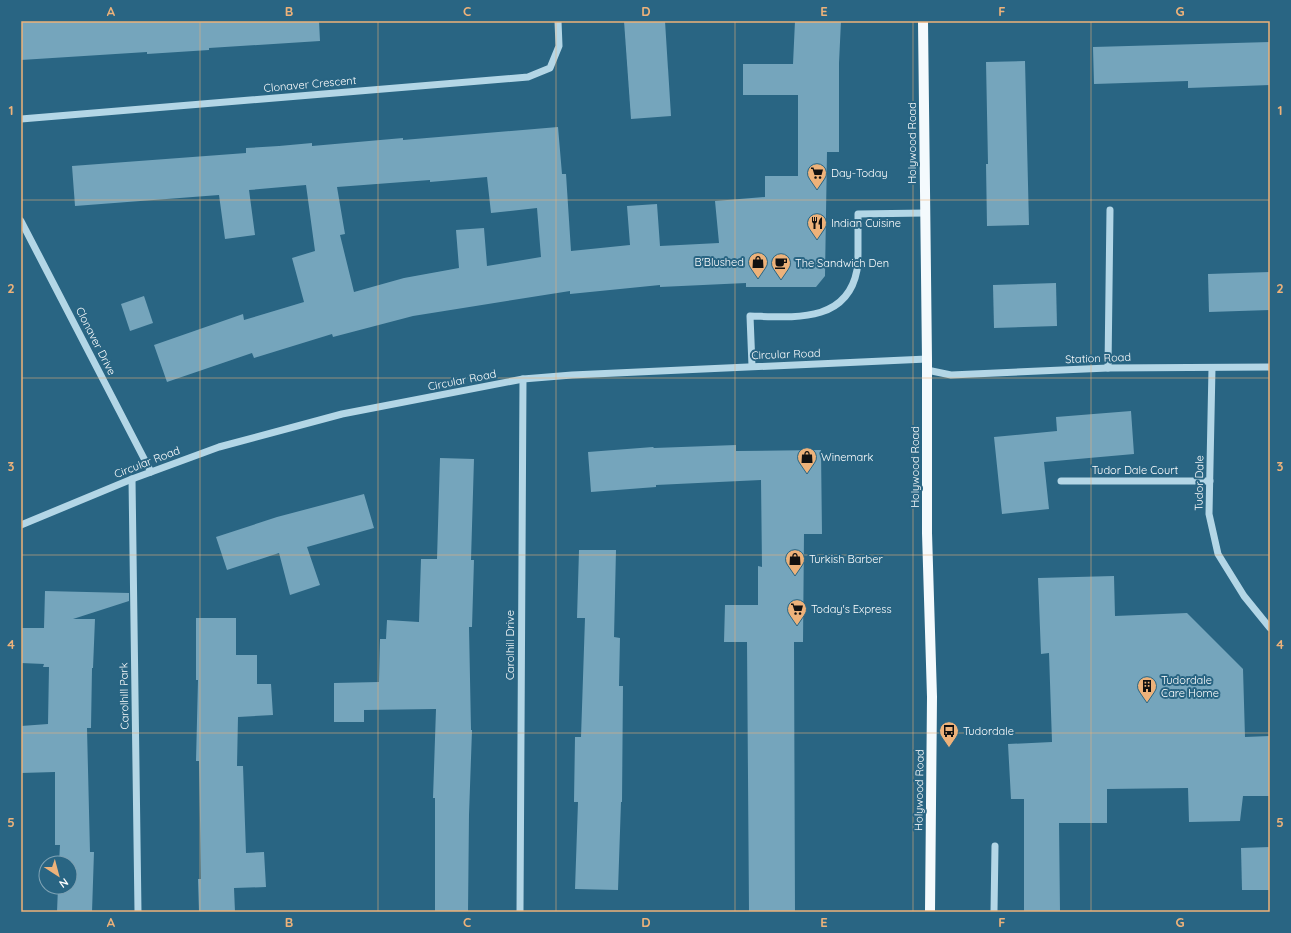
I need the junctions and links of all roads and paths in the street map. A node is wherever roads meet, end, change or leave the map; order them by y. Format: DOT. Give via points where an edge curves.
graph roads {
  1 [pos="558,21"];
  2 [pos="923,21"];
  3 [pos="21,119"];
  4 [pos="1110,210"];
  5 [pos="925,213"];
  6 [pos="21,221"];
  7 [pos="927,359"];
  8 [pos="752,366"];
  9 [pos="1270,367"];
  10 [pos="1108,368"];
  11 [pos="1212,368"];
  12 [pos="927,370"];
  13 [pos="523,379"];
  14 [pos="151,472"];
  15 [pos="132,479"];
  16 [pos="1061,481"];
  17 [pos="1210,481"];
  18 [pos="21,525"];
  19 [pos="1270,628"];
  20 [pos="995,846"];
  21 [pos="138,912"];
  22 [pos="520,912"];
  23 [pos="930,912"];
  24 [pos="994,912"];
  1 -- 3 [label="street, Clonaver Crescent" via="559,46 550,68 528,77"];
  2 -- 5 [label="main road, Holywood Road"];
  4 -- 10 [label="street"];
  5 -- 7 [label="main road, Holywood Road"];
  5 -- 8 [label="street" via="858,214 858,269 848,292 838,304 814,315 750,316"];
  6 -- 14 [label="street, Clonaver Drive"];
  7 -- 8 [label="street, Circular Road"];
  7 -- 12 [label="main road, Holywood Road"];
  8 -- 13 [label="street, Circular Road"];
  9 -- 11 [label="street, Station Road"];
  10 -- 11 [label="street, Station Road"];
  10 -- 12 [label="street, Station Road" via="951,375"];
  11 -- 17 [label="street, Tudor Dale"];
  12 -- 23 [label="main road, Holywood Road" via="927,532 932,697"];
  13 -- 14 [label="street, Circular Road" via="342,414 219,447"];
  13 -- 22 [label="street, Carolhill Drive"];
  14 -- 15 [label="street, Circular Road"];
  15 -- 18 [label="street, Circular Road"];
  15 -- 21 [label="street, Carolhill Park"];
  16 -- 17 [label="street, Tudor Dale Court"];
  17 -- 19 [label="street, Tudor Dale" via="1209,514 1218,554 1244,596"];
  20 -- 24 [label="street"];
}
